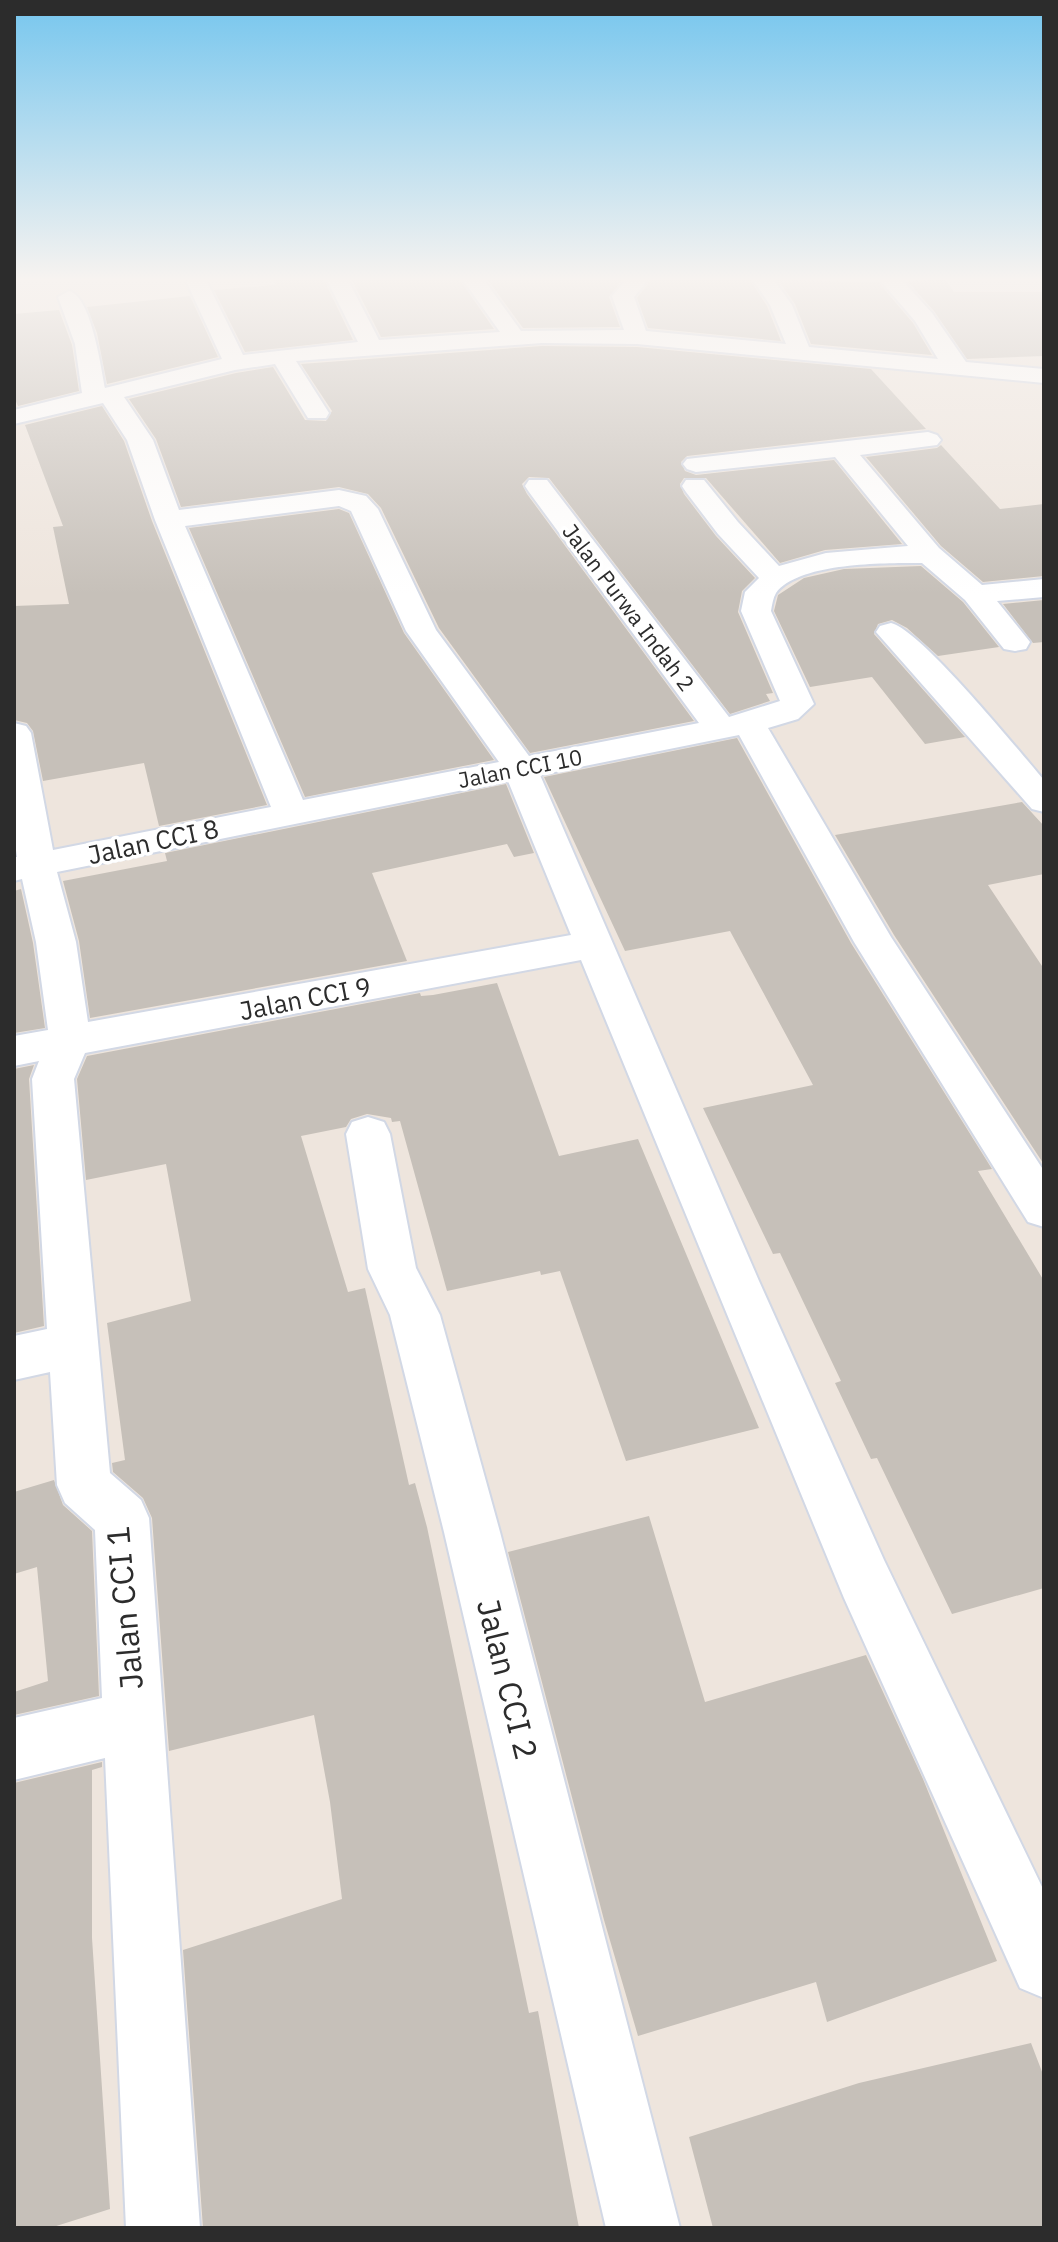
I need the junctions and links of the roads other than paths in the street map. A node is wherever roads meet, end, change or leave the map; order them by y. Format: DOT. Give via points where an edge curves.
graph roads {
  1 [pos="99,385"];
  2 [pos="148,385"];
  3 [pos="299,385"];
  4 [pos="102,396"];
  5 [pos="317,413"];
  6 [pos="14,417"];
  7 [pos="928,440"];
  8 [pos="842,449"];
  9 [pos="538,486"];
  10 [pos="169,520"];
  11 [pos="929,554"];
  12 [pos="774,577"];
  13 [pos="1044,588"];
  14 [pos="975,594"];
  15 [pos="891,632"];
  16 [pos="1015,642"];
  17 [pos="734,725"];
  18 [pos="14,733"];
  19 [pos="520,768"];
  20 [pos="1044,801"];
  21 [pos="291,813"];
  22 [pos="26,867"];
  23 [pos="596,944"];
  24 [pos="70,1040"];
  25 [pos="14,1051"];
  26 [pos="368,1134"];
  27 [pos="1041,1200"];
  28 [pos="72,1345"];
  29 [pos="14,1358"];
  30 [pos="133,1721"];
  31 [pos="14,1749"];
  32 [pos="1044,1964"];
  33 [pos="163,2228"];
  34 [pos="643,2228"];
  1 -- 4 [label="street"];
  2 -- 4 [label="street"];
  3 -- 5 [label="street"];
  4 -- 6 [label="street"];
  4 -- 10 [label="street" via="140,440"];
  7 -- 8 [label="street"];
  8 -- 11 [label="street"];
  8 -- 12 [label="street" via="696,475 728,528"];
  9 -- 17 [label="street, Jalan Purwa Indah 2"];
  10 -- 19 [label="street" via="339,498 360,503 421,631"];
  10 -- 21 [label="street"];
  11 -- 12 [label="street" via="810,564"];
  11 -- 14 [label="street"];
  12 -- 17 [label="street, Jalan CCI 10" via="759,589 756,611 798,704"];
  13 -- 14 [label="street"];
  14 -- 16 [label="street"];
  15 -- 20 [label="street"];
  17 -- 19 [label="street, Jalan CCI 10"];
  17 -- 27 [label="street, Jalan Purwa Indah 2"];
  18 -- 22 [label="street"];
  19 -- 21 [label="street, Jalan CCI 10"];
  19 -- 23 [label="street"];
  21 -- 22 [label="street, Jalan CCI 8"];
  22 -- 24 [label="street" via="56,942"];
  23 -- 24 [label="street, Jalan CCI 9"];
  23 -- 32 [label="street" via="858,1566"];
  24 -- 25 [label="street, Jalan CCI 9"];
  24 -- 28 [label="street, Jalan CCI 1" via="53,1079"];
  26 -- 34 [label="street, Jalan CCI 2" via="392,1269 415,1315 464,1501"];
  28 -- 29 [label="street"];
  28 -- 30 [label="street, Jalan CCI 1" via="84,1485 122,1518"];
  30 -- 31 [label="street"];
  30 -- 33 [label="street, Jalan CCI 1"];
}
